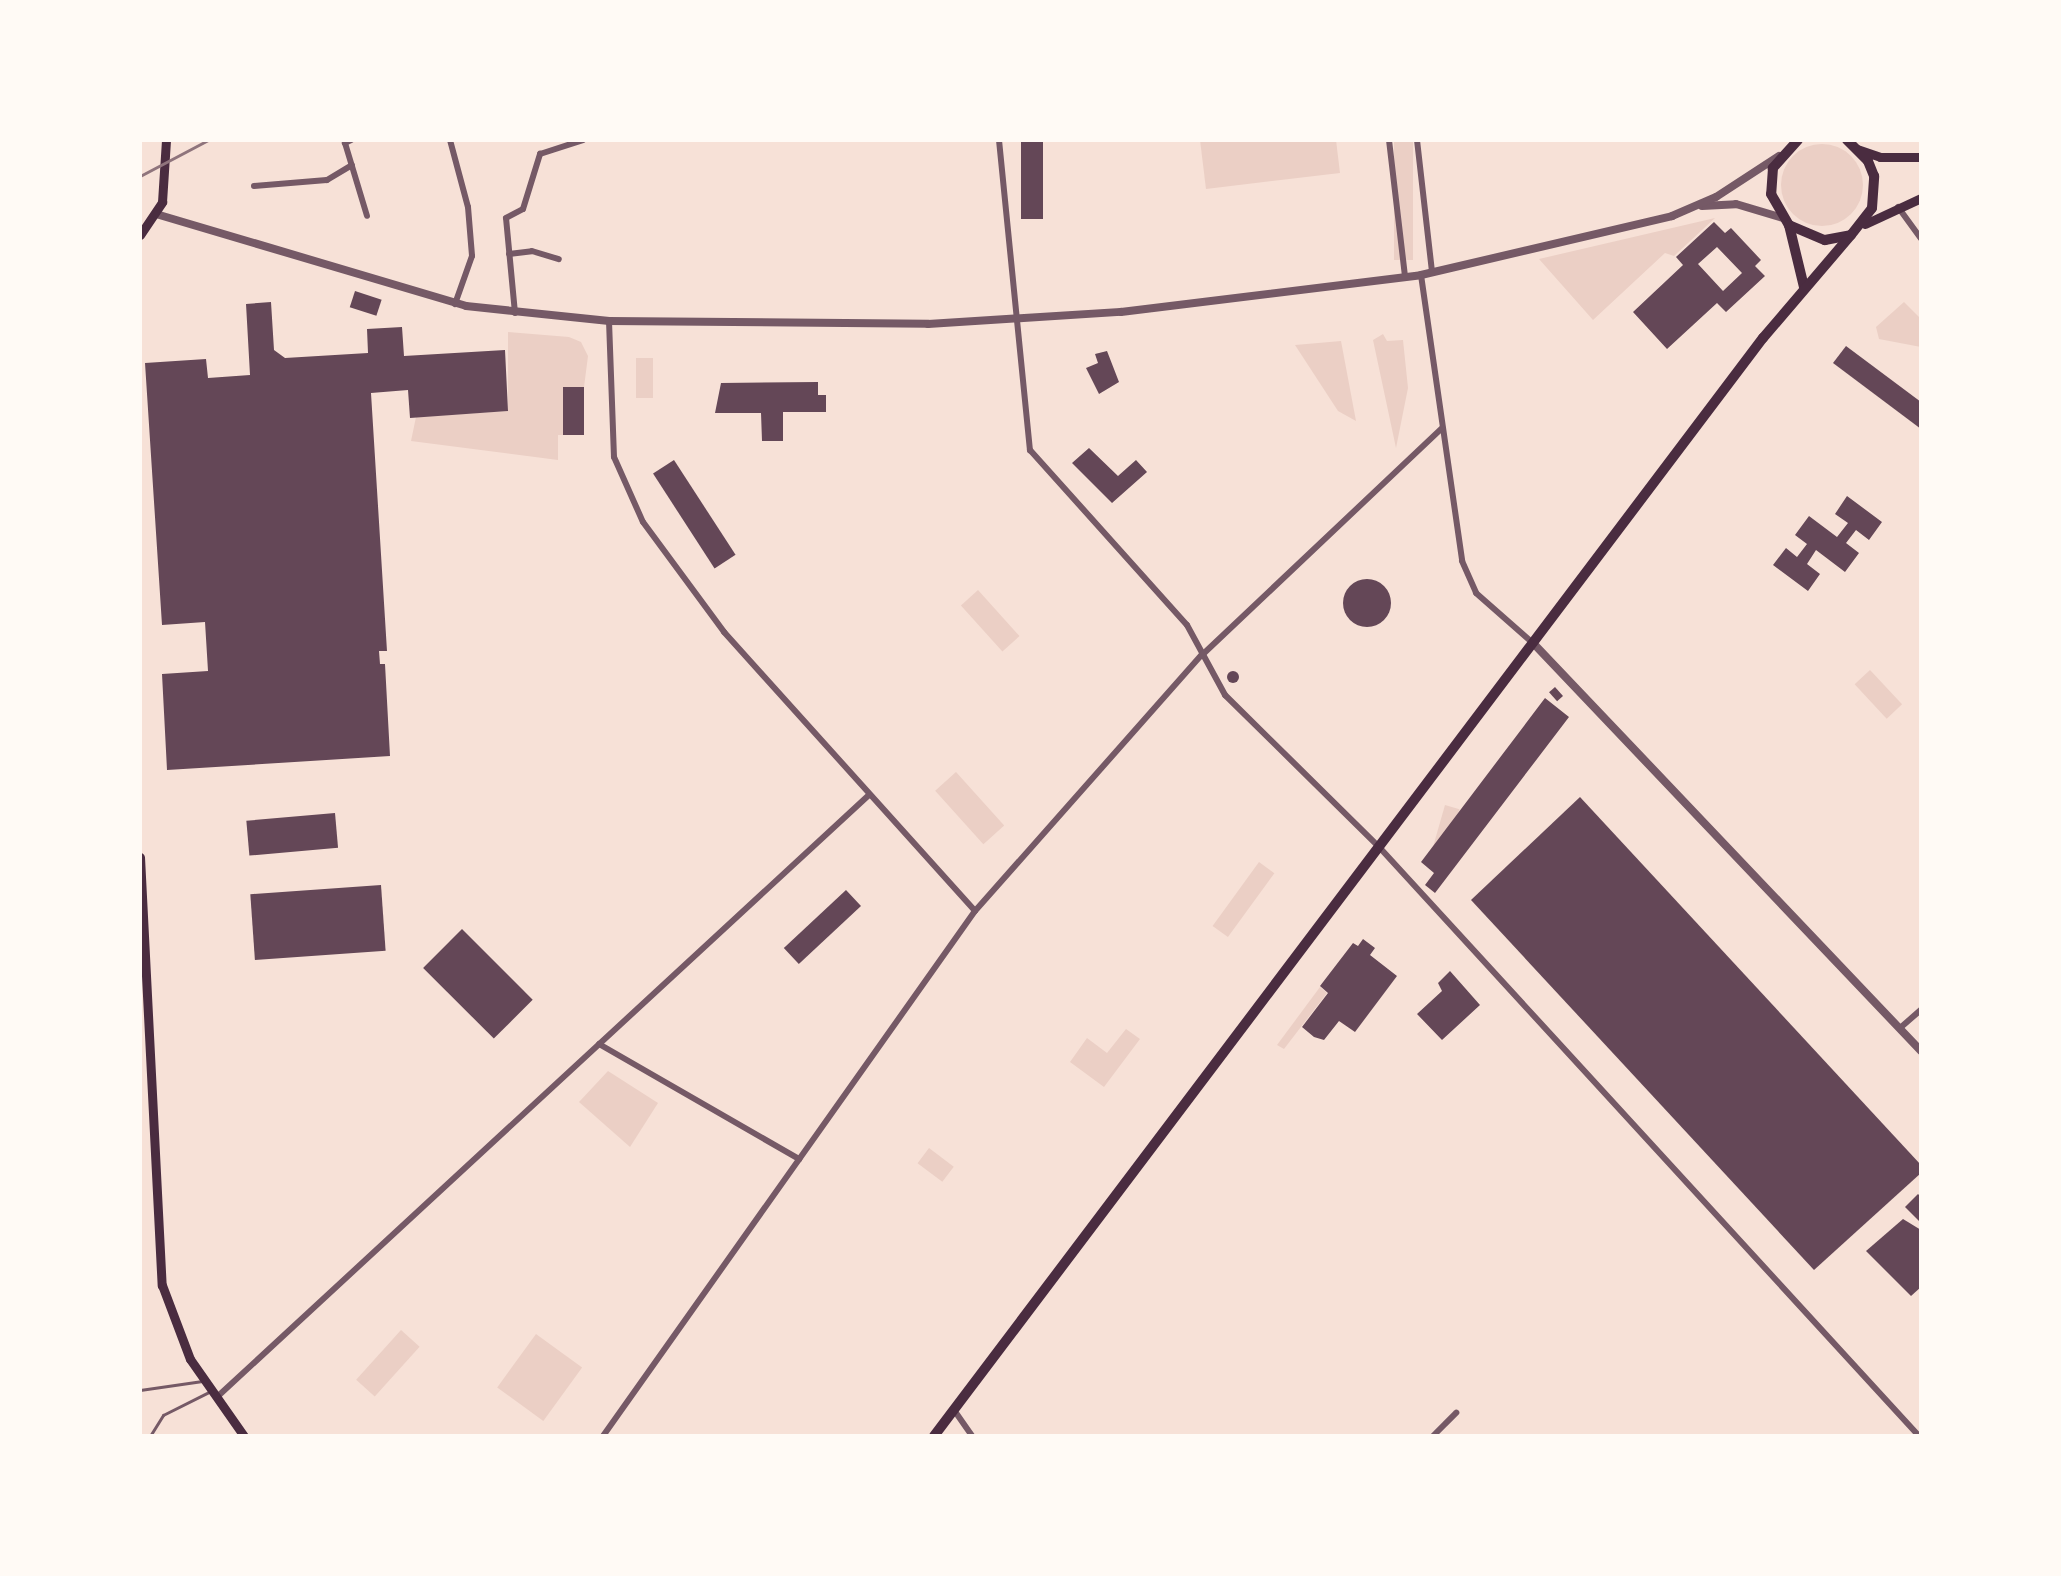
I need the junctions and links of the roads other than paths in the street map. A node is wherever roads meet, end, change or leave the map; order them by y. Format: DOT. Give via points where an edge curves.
graph roads {
  1 [pos="166,140"];
  2 [pos="351,140"];
  3 [pos="450,140"];
  4 [pos="583,140"];
  5 [pos="999,140"];
  6 [pos="1389,140"];
  7 [pos="1417,140"];
  8 [pos="1798,140"];
  9 [pos="1847,140"];
  10 [pos="1782,149"];
  11 [pos="1857,149"];
  12 [pos="1921,157"];
  13 [pos="352,165"];
  14 [pos="254,186"];
  15 [pos="1921,198"];
  16 [pos="1697,206"];
  17 [pos="1898,207"];
  18 [pos="156,214"];
  19 [pos="367,216"];
  20 [pos="1786,221"];
  21 [pos="1865,224"];
  22 [pos="140,235"];
  23 [pos="1851,235"];
  24 [pos="1921,239"];
  25 [pos="509,254"];
  26 [pos="559,259"];
  27 [pos="1432,272"];
  28 [pos="1421,275"];
  29 [pos="1405,277"];
  30 [pos="1804,287"];
  31 [pos="455,304"];
  32 [pos="515,313"];
  33 [pos="1018,320"];
  34 [pos="609,321"];
  35 [pos="1442,428"];
  36 [pos="1534,644"];
  37 [pos="1201,656"];
  38 [pos="869,795"];
  39 [pos="1380,848"];
  40 [pos="140,857"];
  41 [pos="975,911"];
  42 [pos="1921,1010"];
  43 [pos="1900,1028"];
  44 [pos="599,1044"];
  45 [pos="1921,1051"];
  46 [pos="799,1159"];
  47 [pos="205,1381"];
  48 [pos="140,1390"];
  49 [pos="215,1394"];
  50 [pos="954,1410"];
  51 [pos="1456,1413"];
  52 [pos="150,1436"];
  53 [pos="244,1436"];
  54 [pos="603,1436"];
  55 [pos="934,1436"];
  56 [pos="972,1436"];
  57 [pos="1433,1436"];
  58 [pos="1919,1436"];
  1 -- 18 [label="main road" via="166,178"];
  2 -- 13 [label="street" via="345,143"];
  3 -- 31 [label="street" via="468,207 472,256"];
  4 -- 25 [label="street" via="540,154 523,209 506,218"];
  5 -- 33 [label="street"];
  6 -- 29 [label="street"];
  7 -- 27 [label="street"];
  8 -- 10 [label="main road"];
  9 -- 11 [label="main road"];
  10 -- 16 [label="street"];
  10 -- 20 [label="main road" via="1770,181"];
  11 -- 12 [label="main road" via="1880,157"];
  11 -- 21 [label="main road" via="1874,176"];
  13 -- 14 [label="street" via="327,180"];
  13 -- 19 [label="street"];
  15 -- 17 [label="main road"];
  16 -- 20 [label="street" via="1736,204"];
  16 -- 27 [label="street"];
  17 -- 21 [label="main road"];
  17 -- 24 [label="street"];
  18 -- 22 [label="main road"];
  18 -- 31 [label="street"];
  20 -- 23 [label="main road" via="1825,240"];
  20 -- 30 [label="main road"];
  21 -- 23 [label="main road"];
  23 -- 30 [label="main road"];
  25 -- 26 [label="street" via="532,251"];
  25 -- 32 [label="street"];
  27 -- 28 [label="street"];
  28 -- 29 [label="street"];
  28 -- 35 [label="street"];
  29 -- 33 [label="street"];
  30 -- 36 [label="main road"];
  31 -- 32 [label="street"];
  32 -- 34 [label="street"];
  33 -- 34 [label="street"];
  33 -- 37 [label="street" via="1030,450 1187,625"];
  34 -- 38 [label="street" via="614,457 643,522 724,632"];
  35 -- 36 [label="street" via="1468,579 1476,593"];
  35 -- 37 [label="street"];
  36 -- 39 [label="main road"];
  36 -- 43 [label="street"];
  37 -- 39 [label="street" via="1225,695"];
  37 -- 41 [label="street"];
  38 -- 41 [label="street"];
  38 -- 44 [label="street"];
  39 -- 50 [label="main road"];
  39 -- 58 [label="street"];
  40 -- 47 [label="main road" via="162,1285 172,1320"];
  41 -- 46 [label="street"];
  42 -- 43 [label="street"];
  43 -- 45 [label="street"];
  44 -- 46 [label="street"];
  44 -- 49 [label="street"];
  46 -- 54 [label="street"];
  47 -- 48 [label="lane"];
  47 -- 49 [label="main road"];
  49 -- 52 [label="lane" via="163,1415"];
  49 -- 53 [label="main road"];
  50 -- 55 [label="main road"];
  50 -- 56 [label="street"];
  51 -- 57 [label="street"];
}
